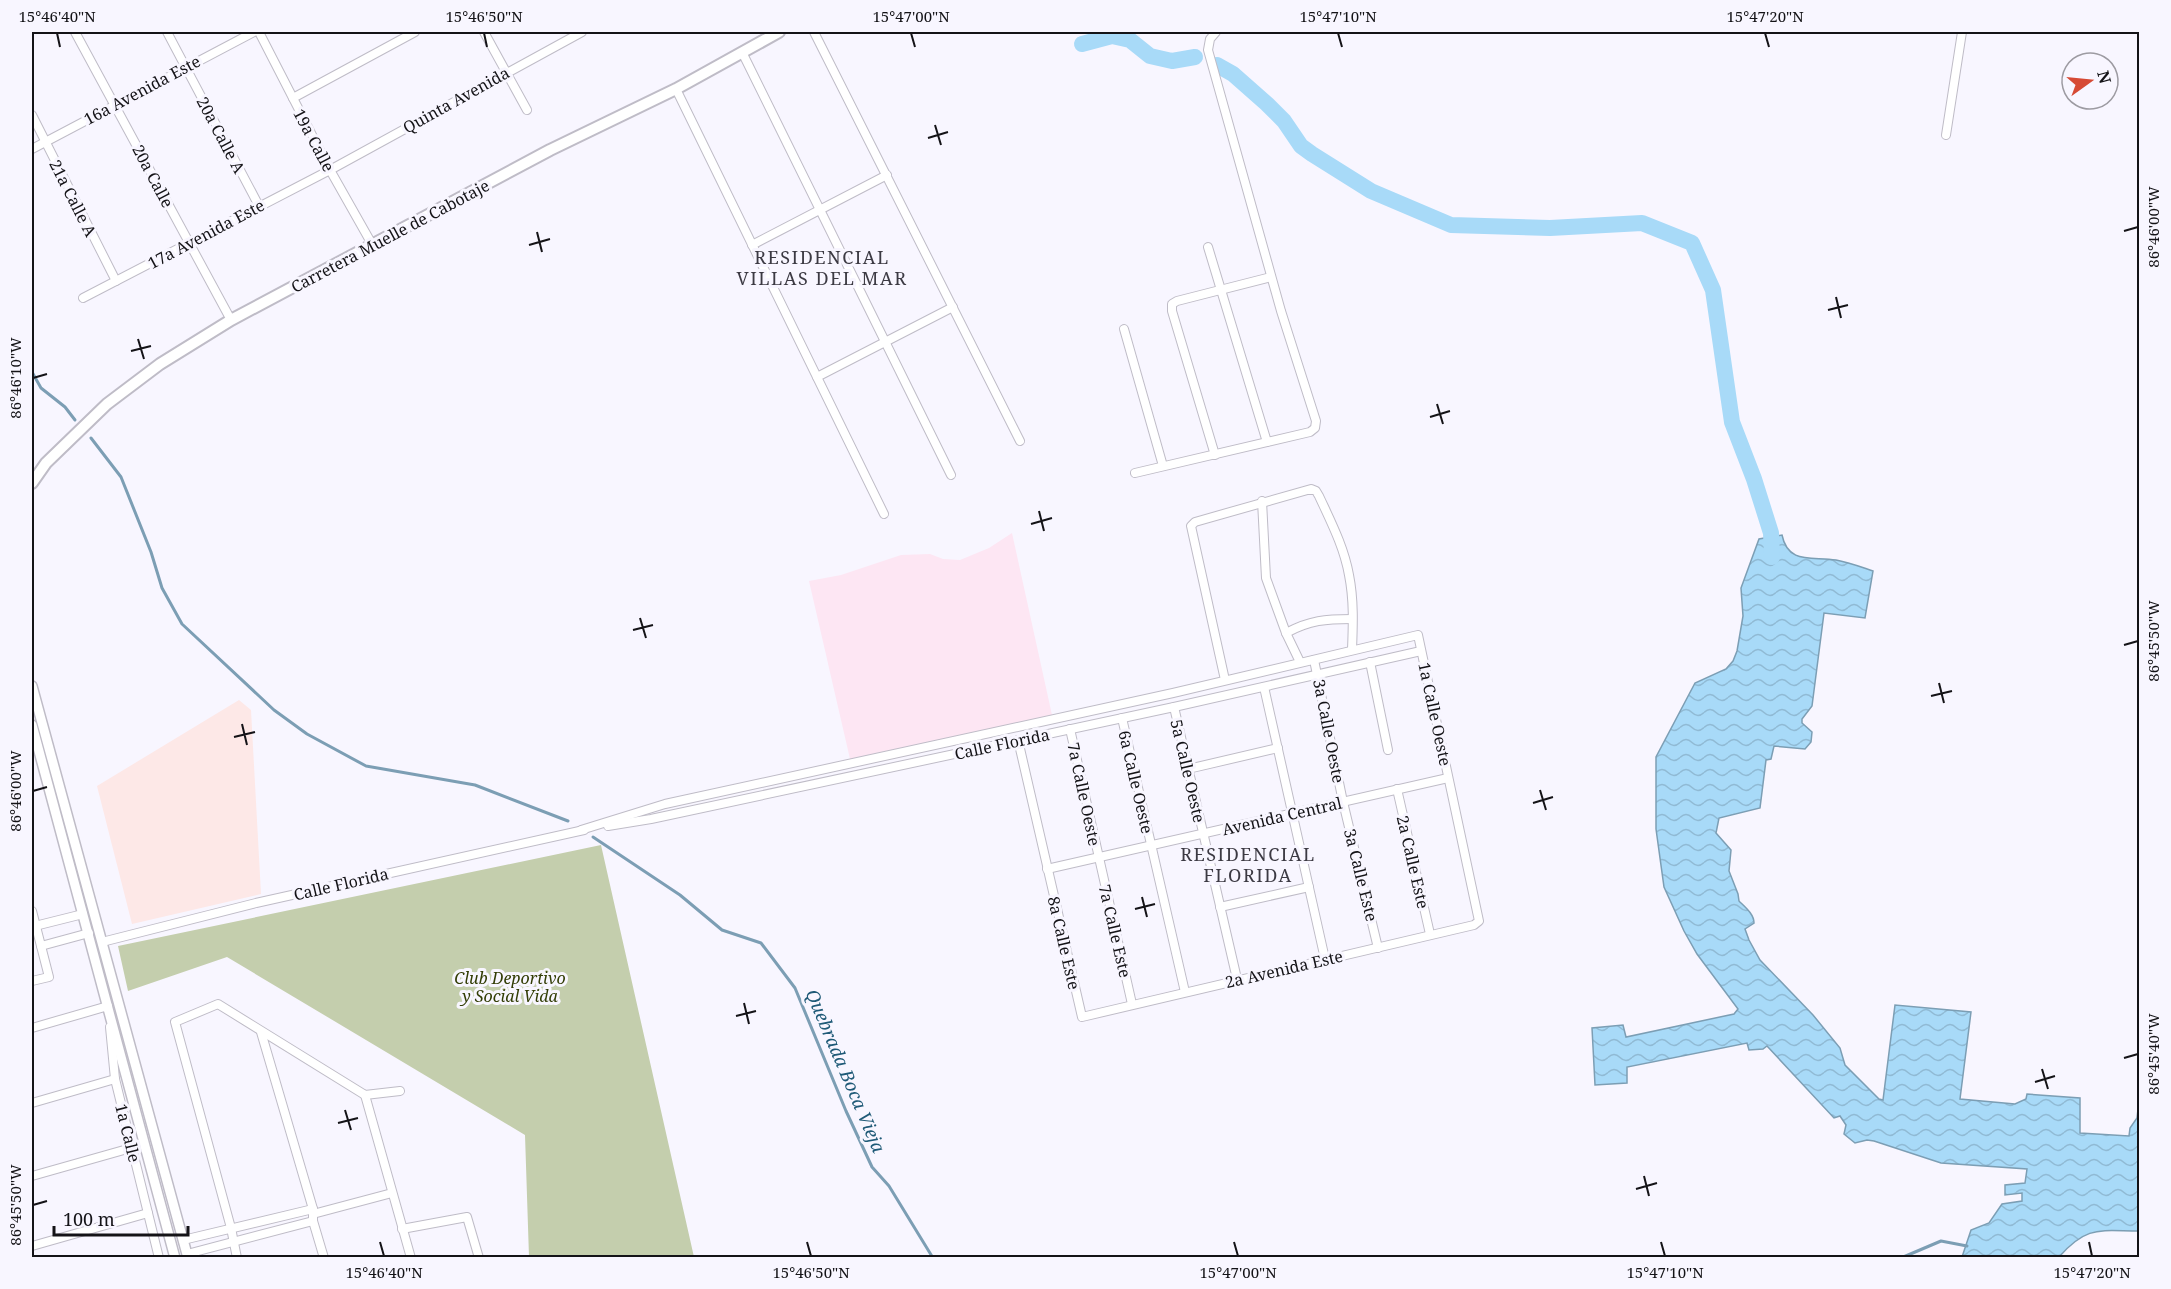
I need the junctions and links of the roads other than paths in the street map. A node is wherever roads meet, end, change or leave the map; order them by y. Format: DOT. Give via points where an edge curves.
graph roads {
  1 [pos="75,32"];
  2 [pos="167,32"];
  3 [pos="254,32"];
  4 [pos="259,32"];
  5 [pos="415,32"];
  6 [pos="484,32"];
  7 [pos="582,32"];
  8 [pos="779,32"];
  9 [pos="814,32"];
  10 [pos="1216,32"];
  11 [pos="1962,32"];
  12 [pos="571,34"];
  13 [pos="742,52"];
  14 [pos="185,66"];
  15 [pos="506,72"];
  16 [pos="676,89"];
  17 [pos="293,98"];
  18 [pos="115,104"];
  19 [pos="527,110"];
  20 [pos="32,115"];
  21 [pos="1946,135"];
  22 [pos="44,142"];
  23 [pos="32,148"];
  24 [pos="330,170"];
  25 [pos="887,175"];
  26 [pos="259,206"];
  27 [pos="820,208"];
  28 [pos="190,244"];
  29 [pos="752,244"];
  30 [pos="373,246"];
  31 [pos="1208,247"];
  32 [pos="1271,277"];
  33 [pos="116,280"];
  34 [pos="1222,291"];
  35 [pos="83,298"];
  36 [pos="953,307"];
  37 [pos="231,320"];
  38 [pos="1124,329"];
  39 [pos="885,341"];
  40 [pos="817,377"];
  41 [pos="1020,441"];
  42 [pos="1267,442"];
  43 [pos="1215,454"];
  44 [pos="1163,466"];
  45 [pos="1135,473"];
  46 [pos="951,475"];
  47 [pos="32,483"];
  48 [pos="1262,501"];
  49 [pos="884,514"];
  50 [pos="1352,618"];
  51 [pos="1286,633"];
  52 [pos="1418,635"];
  53 [pos="1353,650"];
  54 [pos="1421,651"];
  55 [pos="1314,660"];
  56 [pos="1300,662"];
  57 [pos="1370,662"];
  58 [pos="1317,674"];
  59 [pos="1225,680"];
  60 [pos="32,686"];
  61 [pos="1264,687"];
  62 [pos="1174,707"];
  63 [pos="1122,718"];
  64 [pos="32,725"];
  65 [pos="1070,729"];
  66 [pos="1018,740"];
  67 [pos="48,746"];
  68 [pos="38,748"];
  69 [pos="1278,748"];
  70 [pos="1388,750"];
  71 [pos="1188,769"];
  72 [pos="1448,778"];
  73 [pos="1397,789"];
  74 [pos="1343,802"];
  75 [pos="1292,813"];
  76 [pos="581,830"];
  77 [pos="1203,834"];
  78 [pos="1150,846"];
  79 [pos="1097,858"];
  80 [pos="1047,869"];
  81 [pos="1309,887"];
  82 [pos="1220,907"];
  83 [pos="32,911"];
  84 [pos="83,914"];
  85 [pos="1479,915"];
  86 [pos="35,926"];
  87 [pos="89,933"];
  88 [pos="1430,934"];
  89 [pos="102,942"];
  90 [pos="41,946"];
  91 [pos="1378,948"];
  92 [pos="1325,959"];
  93 [pos="1236,979"];
  94 [pos="32,981"];
  95 [pos="1185,992"];
  96 [pos="1132,1004"];
  97 [pos="113,1005"];
  98 [pos="1082,1017"];
  99 [pos="32,1028"];
  100 [pos="261,1032"];
  101 [pos="115,1079"];
  102 [pos="400,1091"];
  103 [pos="365,1095"];
  104 [pos="32,1103"];
  105 [pos="131,1148"];
  106 [pos="32,1176"];
  107 [pos="392,1193"];
  108 [pos="148,1213"];
  109 [pos="313,1215"];
  110 [pos="231,1228"];
  111 [pos="402,1229"];
  112 [pos="183,1240"];
  113 [pos="233,1242"];
  114 [pos="32,1246"];
  115 [pos="187,1256"];
  116 [pos="159,1257"];
  117 [pos="176,1257"];
  118 [pos="237,1257"];
  119 [pos="324,1257"];
  120 [pos="411,1257"];
  121 [pos="479,1257"];
  1 -- 18 [label="street, 20a Calle"];
  2 -- 14 [label="street, 20a Calle A"];
  3 -- 14 [label="street, 16a Avenida Este"];
  4 -- 17 [label="street, 19a Calle"];
  5 -- 17 [label="street"];
  6 -- 15 [label="street"];
  7 -- 12 [label="street, Quinta Avenida"];
  8 -- 13 [label="main road, Carretera Muelle de Cabotaje"];
  9 -- 25 [label="street"];
  10 -- 32 [label="street" via="1208,50"];
  11 -- 21 [label="street"];
  12 -- 15 [label="street, Quinta Avenida"];
  13 -- 16 [label="main road, Carretera Muelle de Cabotaje"];
  13 -- 27 [label="street"];
  14 -- 18 [label="street, 16a Avenida Este"];
  14 -- 26 [label="street, 20a Calle A"];
  15 -- 19 [label="street"];
  15 -- 24 [label="street, Quinta Avenida"];
  16 -- 29 [label="street"];
  16 -- 30 [label="main road, Carretera Muelle de Cabotaje" via="550,150"];
  17 -- 24 [label="street, 19a Calle"];
  18 -- 22 [label="street, 16a Avenida Este"];
  18 -- 28 [label="street, 20a Calle"];
  20 -- 22 [label="street, 21a Calle A"];
  22 -- 23 [label="street, 16a Avenida Este"];
  22 -- 33 [label="street, 21a Calle A"];
  24 -- 26 [label="street, 17a Avenida Este"];
  24 -- 30 [label="street, 19a Calle"];
  25 -- 27 [label="street"];
  25 -- 36 [label="street"];
  26 -- 28 [label="street, 17a Avenida Este"];
  27 -- 29 [label="street"];
  27 -- 39 [label="street"];
  28 -- 33 [label="street, 17a Avenida Este"];
  28 -- 37 [label="street, 20a Calle"];
  29 -- 40 [label="street"];
  30 -- 37 [label="main road, Carretera Muelle de Cabotaje"];
  31 -- 34 [label="street"];
  32 -- 34 [label="street"];
  32 -- 42 [label="street" via="1316,421 1310,432"];
  33 -- 35 [label="street, 17a Avenida Este"];
  34 -- 42 [label="street"];
  34 -- 43 [label="street" via="1172,304"];
  36 -- 39 [label="street"];
  36 -- 41 [label="street"];
  37 -- 47 [label="main road, Carretera Muelle de Cabotaje" via="160,364 107,404 46,463"];
  38 -- 44 [label="street"];
  39 -- 40 [label="street"];
  39 -- 46 [label="street"];
  40 -- 49 [label="street"];
  42 -- 43 [label="street"];
  43 -- 44 [label="street"];
  44 -- 45 [label="street"];
  48 -- 50 [label="street" via="1316,491 1337,535 1349,574"];
  48 -- 51 [label="street" via="1266,578"];
  48 -- 59 [label="street" via="1191,526"];
  50 -- 51 [label="street" via="1304,623"];
  50 -- 53 [label="street"];
  51 -- 56 [label="street"];
  52 -- 53 [label="street, Calle Florida"];
  52 -- 54 [label="street, 1a Calle Oeste"];
  53 -- 55 [label="street, Calle Florida"];
  54 -- 57 [label="street, Calle Florida"];
  54 -- 72 [label="street, 1a Calle Oeste"];
  55 -- 56 [label="street, Calle Florida"];
  55 -- 58 [label="street, 3a Calle Oeste"];
  56 -- 59 [label="street, Calle Florida"];
  57 -- 58 [label="street, Calle Florida"];
  57 -- 70 [label="street"];
  58 -- 61 [label="street, Calle Florida"];
  58 -- 74 [label="street, 3a Calle Oeste"];
  59 -- 76 [label="street, Calle Florida" via="665,804"];
  60 -- 67 [label="street"];
  61 -- 62 [label="street, Calle Florida"];
  61 -- 69 [label="street"];
  62 -- 63 [label="street, Calle Florida"];
  62 -- 71 [label="street, 5a Calle Oeste"];
  63 -- 65 [label="street, Calle Florida"];
  63 -- 78 [label="street, 6a Calle Oeste"];
  64 -- 68 [label="street"];
  65 -- 66 [label="street, Calle Florida"];
  65 -- 79 [label="street, 7a Calle Oeste"];
  66 -- 76 [label="street, Calle Florida" via="651,819"];
  66 -- 80 [label="street, 8a Calle Este"];
  67 -- 68 [label="street"];
  67 -- 89 [label="street"];
  68 -- 84 [label="street"];
  69 -- 71 [label="street"];
  69 -- 75 [label="street"];
  71 -- 77 [label="street, 5a Calle Oeste"];
  72 -- 73 [label="street, Avenida Central"];
  72 -- 85 [label="street, 1a Calle Oeste"];
  73 -- 74 [label="street, Avenida Central"];
  73 -- 88 [label="street, 2a Calle Este"];
  74 -- 75 [label="street, Avenida Central"];
  74 -- 91 [label="street, 3a Calle Este"];
  75 -- 77 [label="street, Avenida Central"];
  75 -- 81 [label="street"];
  76 -- 89 [label="street, Calle Florida" via="267,900"];
  77 -- 78 [label="street, Avenida Central"];
  77 -- 82 [label="street, 5a Calle Oeste"];
  78 -- 79 [label="street, Avenida Central"];
  78 -- 95 [label="street, 6a Calle Oeste"];
  79 -- 80 [label="street, Avenida Central"];
  79 -- 96 [label="street, 7a Calle Este"];
  80 -- 98 [label="street, 8a Calle Este"];
  81 -- 82 [label="street"];
  81 -- 92 [label="street"];
  82 -- 93 [label="street, 5a Calle Oeste"];
  83 -- 86 [label="street"];
  84 -- 86 [label="street"];
  84 -- 87 [label="street"];
  85 -- 88 [label="street, 2a Avenida Este" via="1474,925"];
  86 -- 90 [label="street"];
  87 -- 90 [label="street"];
  87 -- 97 [label="street"];
  88 -- 91 [label="street, 2a Avenida Este"];
  89 -- 97 [label="street"];
  90 -- 94 [label="street" via="49,977"];
  91 -- 92 [label="street, 2a Avenida Este"];
  92 -- 93 [label="street, 2a Avenida Este"];
  93 -- 95 [label="street, 2a Avenida Este"];
  95 -- 96 [label="street, 2a Avenida Este"];
  96 -- 98 [label="street, 2a Avenida Este"];
  97 -- 99 [label="street"];
  97 -- 101 [label="street, 1a Calle"];
  97 -- 112 [label="street"];
  97 -- 117 [label="street"];
  100 -- 103 [label="street"];
  100 -- 109 [label="street"];
  100 -- 110 [label="street" via="218,1004 175,1022"];
  101 -- 104 [label="street"];
  101 -- 105 [label="street, 1a Calle"];
  102 -- 103 [label="street"];
  103 -- 107 [label="street"];
  105 -- 106 [label="street"];
  105 -- 108 [label="street, 1a Calle"];
  107 -- 109 [label="street"];
  107 -- 111 [label="street"];
  108 -- 114 [label="street"];
  108 -- 116 [label="street, 1a Calle"];
  109 -- 110 [label="street"];
  109 -- 113 [label="street"];
  109 -- 119 [label="street"];
  110 -- 112 [label="street"];
  110 -- 113 [label="street"];
  111 -- 120 [label="street"];
  111 -- 121 [label="street" via="467,1217"];
  112 -- 115 [label="street"];
  113 -- 115 [label="street"];
  113 -- 118 [label="street"];
}
